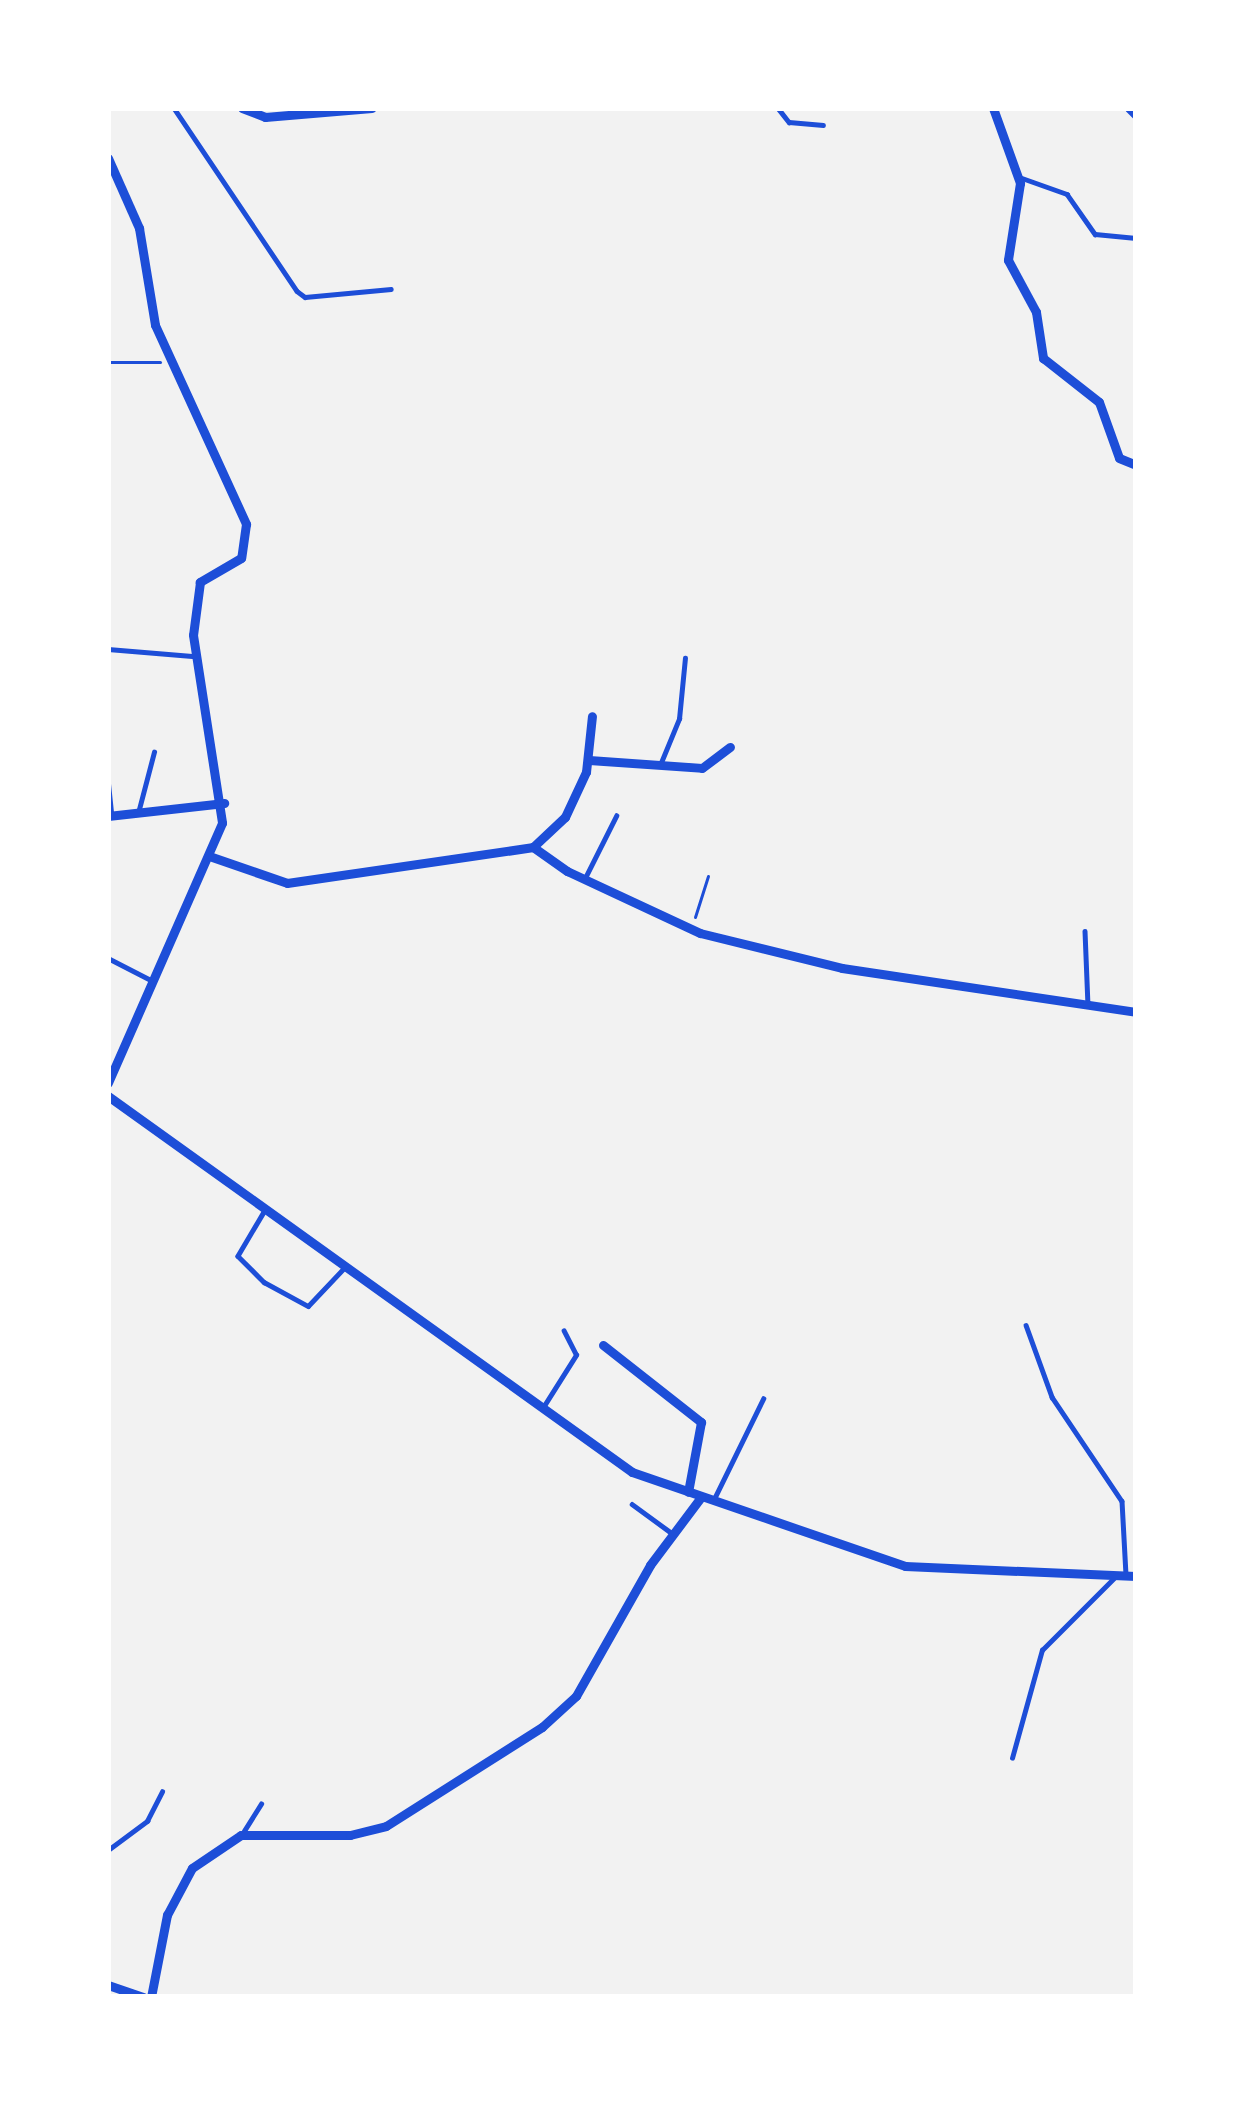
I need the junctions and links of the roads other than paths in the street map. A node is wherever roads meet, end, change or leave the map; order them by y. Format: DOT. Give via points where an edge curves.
graph roads {
  1 [pos="174,108"];
  2 [pos="242,108"];
  3 [pos="372,108"];
  4 [pos="778,108"];
  5 [pos="993,108"];
  6 [pos="1130,108"];
  7 [pos="320,111"];
  8 [pos="1136,115"];
  9 [pos="823,125"];
  10 [pos="108,158"];
  11 [pos="1017,176"];
  12 [pos="122,190"];
  13 [pos="108,193"];
  14 [pos="1136,238"];
  15 [pos="391,290"];
  16 [pos="1136,465"];
  17 [pos="108,649"];
  18 [pos="192,656"];
  19 [pos="685,658"];
  20 [pos="592,716"];
  21 [pos="730,747"];
  22 [pos="154,752"];
  23 [pos="589,760"];
  24 [pos="660,765"];
  25 [pos="108,779"];
  26 [pos="224,803"];
  27 [pos="138,813"];
  28 [pos="110,816"];
  29 [pos="616,816"];
  30 [pos="533,847"];
  31 [pos="212,857"];
  32 [pos="584,880"];
  33 [pos="1085,931"];
  34 [pos="108,958"];
  35 [pos="154,982"];
  36 [pos="1088,1005"];
  37 [pos="1136,1012"];
  38 [pos="108,1083"];
  39 [pos="108,1096"];
  40 [pos="267,1207"];
  41 [pos="345,1266"];
  42 [pos="1026,1324"];
  43 [pos="564,1331"];
  44 [pos="603,1345"];
  45 [pos="763,1399"];
  46 [pos="542,1409"];
  47 [pos="688,1492"];
  48 [pos="707,1499"];
  49 [pos="632,1504"];
  50 [pos="673,1534"];
  51 [pos="1126,1576"];
  52 [pos="1012,1758"];
  53 [pos="161,1792"];
  54 [pos="261,1804"];
  55 [pos="241,1835"];
  56 [pos="108,1850"];
  57 [pos="108,1984"];
  58 [pos="147,1997"];
  1 -- 15 [label="lane" via="297,291 305,297"];
  2 -- 7 [label="street" via="257,117"];
  3 -- 7 [label="street"];
  4 -- 9 [label="lane" via="789,122"];
  5 -- 11 [label="street"];
  6 -- 8 [label="street"];
  10 -- 12 [label="street"];
  11 -- 14 [label="lane" via="1067,194 1096,234"];
  11 -- 16 [label="street" via="1006,251 1036,312 1043,358 1099,402 1119,458"];
  12 -- 13 [label="lane"];
  12 -- 18 [label="street" via="142,243 150,311 246,524 241,558 200,582"];
  17 -- 18 [label="lane"];
  18 -- 26 [label="street"];
  19 -- 24 [label="lane" via="679,719"];
  20 -- 23 [label="street"];
  21 -- 24 [label="street" via="713,766"];
  22 -- 27 [label="lane"];
  23 -- 24 [label="street"];
  23 -- 30 [label="street" via="565,817"];
  25 -- 28 [label="lane"];
  26 -- 27 [label="street"];
  26 -- 31 [label="street"];
  27 -- 28 [label="street"];
  29 -- 32 [label="lane"];
  30 -- 31 [label="street" via="287,883"];
  30 -- 32 [label="street"];
  31 -- 35 [label="street"];
  32 -- 36 [label="street" via="688,929 842,968"];
  33 -- 36 [label="lane"];
  34 -- 35 [label="lane"];
  35 -- 38 [label="street"];
  36 -- 37 [label="street"];
  39 -- 40 [label="street"];
  40 -- 41 [label="street"];
  40 -- 41 [label="lane" via="238,1256 264,1282 308,1306"];
  41 -- 46 [label="street"];
  42 -- 51 [label="lane" via="1052,1396 1122,1501"];
  43 -- 46 [label="lane" via="576,1355"];
  44 -- 47 [label="street" via="701,1422"];
  45 -- 48 [label="lane"];
  46 -- 47 [label="street" via="615,1463"];
  47 -- 48 [label="street"];
  48 -- 50 [label="street"];
  48 -- 51 [label="street" via="905,1566"];
  49 -- 50 [label="lane"];
  50 -- 55 [label="street" via="576,1696 542,1727 369,1832"];
  51 -- 52 [label="lane" via="1042,1650"];
  53 -- 56 [label="lane" via="148,1821"];
  54 -- 55 [label="lane"];
  55 -- 58 [label="street" via="216,1847 176,1892"];
  57 -- 58 [label="street"];
}
